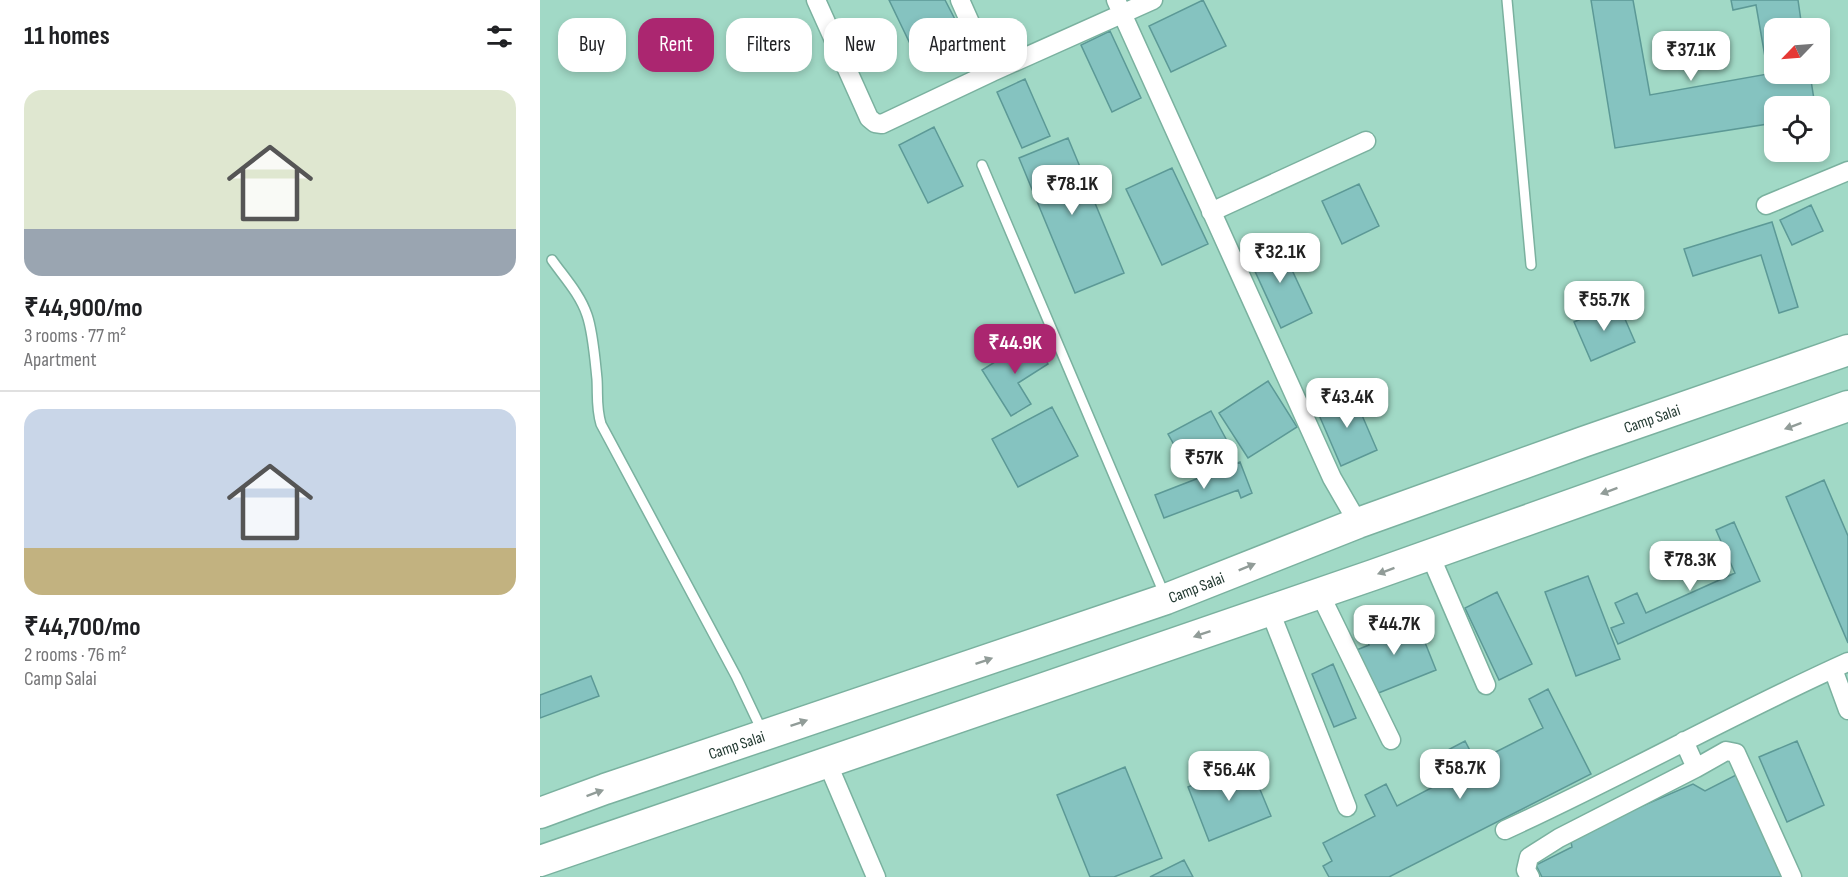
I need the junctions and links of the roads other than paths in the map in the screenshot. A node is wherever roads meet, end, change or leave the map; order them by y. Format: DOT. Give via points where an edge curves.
graph roads {
  1 [pos="816,0"];
  2 [pos="960,0"];
  3 [pos="1153,0"];
  4 [pos="1507,0"];
  5 [pos="1120,7"];
  6 [pos="968,18"];
  7 [pos="1027,54"];
  8 [pos="992,72"];
  9 [pos="1366,141"];
  10 [pos="982,165"];
  11 [pos="1848,171"];
  12 [pos="1766,205"];
  13 [pos="1211,212"];
  14 [pos="552,260"];
  15 [pos="1530,265"];
  16 [pos="1848,350"];
  17 [pos="1848,406"];
  18 [pos="1358,523"];
  19 [pos="1430,555"];
  20 [pos="1320,594"];
  21 [pos="1166,599"];
  22 [pos="1270,611"];
  23 [pos="1840,665"];
  24 [pos="1485,685"];
  25 [pos="1848,710"];
  26 [pos="764,735"];
  27 [pos="1391,740"];
  28 [pos="1684,741"];
  29 [pos="827,762"];
  30 [pos="1696,768"];
  31 [pos="1347,807"];
  32 [pos="1546,811"];
  33 [pos="540,813"];
  34 [pos="1505,830"];
  35 [pos="1559,838"];
  36 [pos="540,861"];
  37 [pos="876,877"];
  38 [pos="1530,877"];
  39 [pos="1792,877"];
  1 -- 8 [label="street" via="869,118 875,123 882,124"];
  2 -- 6 [label="street"];
  3 -- 5 [label="street"];
  4 -- 15 [label="lane"];
  5 -- 7 [label="street"];
  5 -- 13 [label="street"];
  9 -- 13 [label="street"];
  10 -- 21 [label="lane"];
  11 -- 12 [label="street"];
  13 -- 18 [label="street" via="1332,478"];
  14 -- 26 [label="lane" via="576,293 592,334 601,424"];
  16 -- 18 [label="main road, Camp Salai"];
  17 -- 19 [label="main road, one-way"];
  21 -- 18 [label="main road, Camp Salai, one-way"];
  19 -- 20 [label="main road, one-way"];
  19 -- 24 [label="street"];
  20 -- 22 [label="main road"];
  20 -- 27 [label="street"];
  26 -- 21 [label="main road, Camp Salai, one-way"];
  22 -- 29 [label="main road, one-way"];
  22 -- 31 [label="street"];
  23 -- 25 [label="street"];
  23 -- 28 [label="street"];
  33 -- 26 [label="main road, Camp Salai, one-way"];
  28 -- 30 [label="street"];
  28 -- 32 [label="street"];
  29 -- 36 [label="main road"];
  29 -- 37 [label="street"];
  30 -- 35 [label="street"];
  30 -- 39 [label="street" via="1726,751 1736,753"];
  32 -- 34 [label="street"];
  32 -- 35 [label="street"];
  35 -- 38 [label="street" via="1529,857 1526,870"];
}
